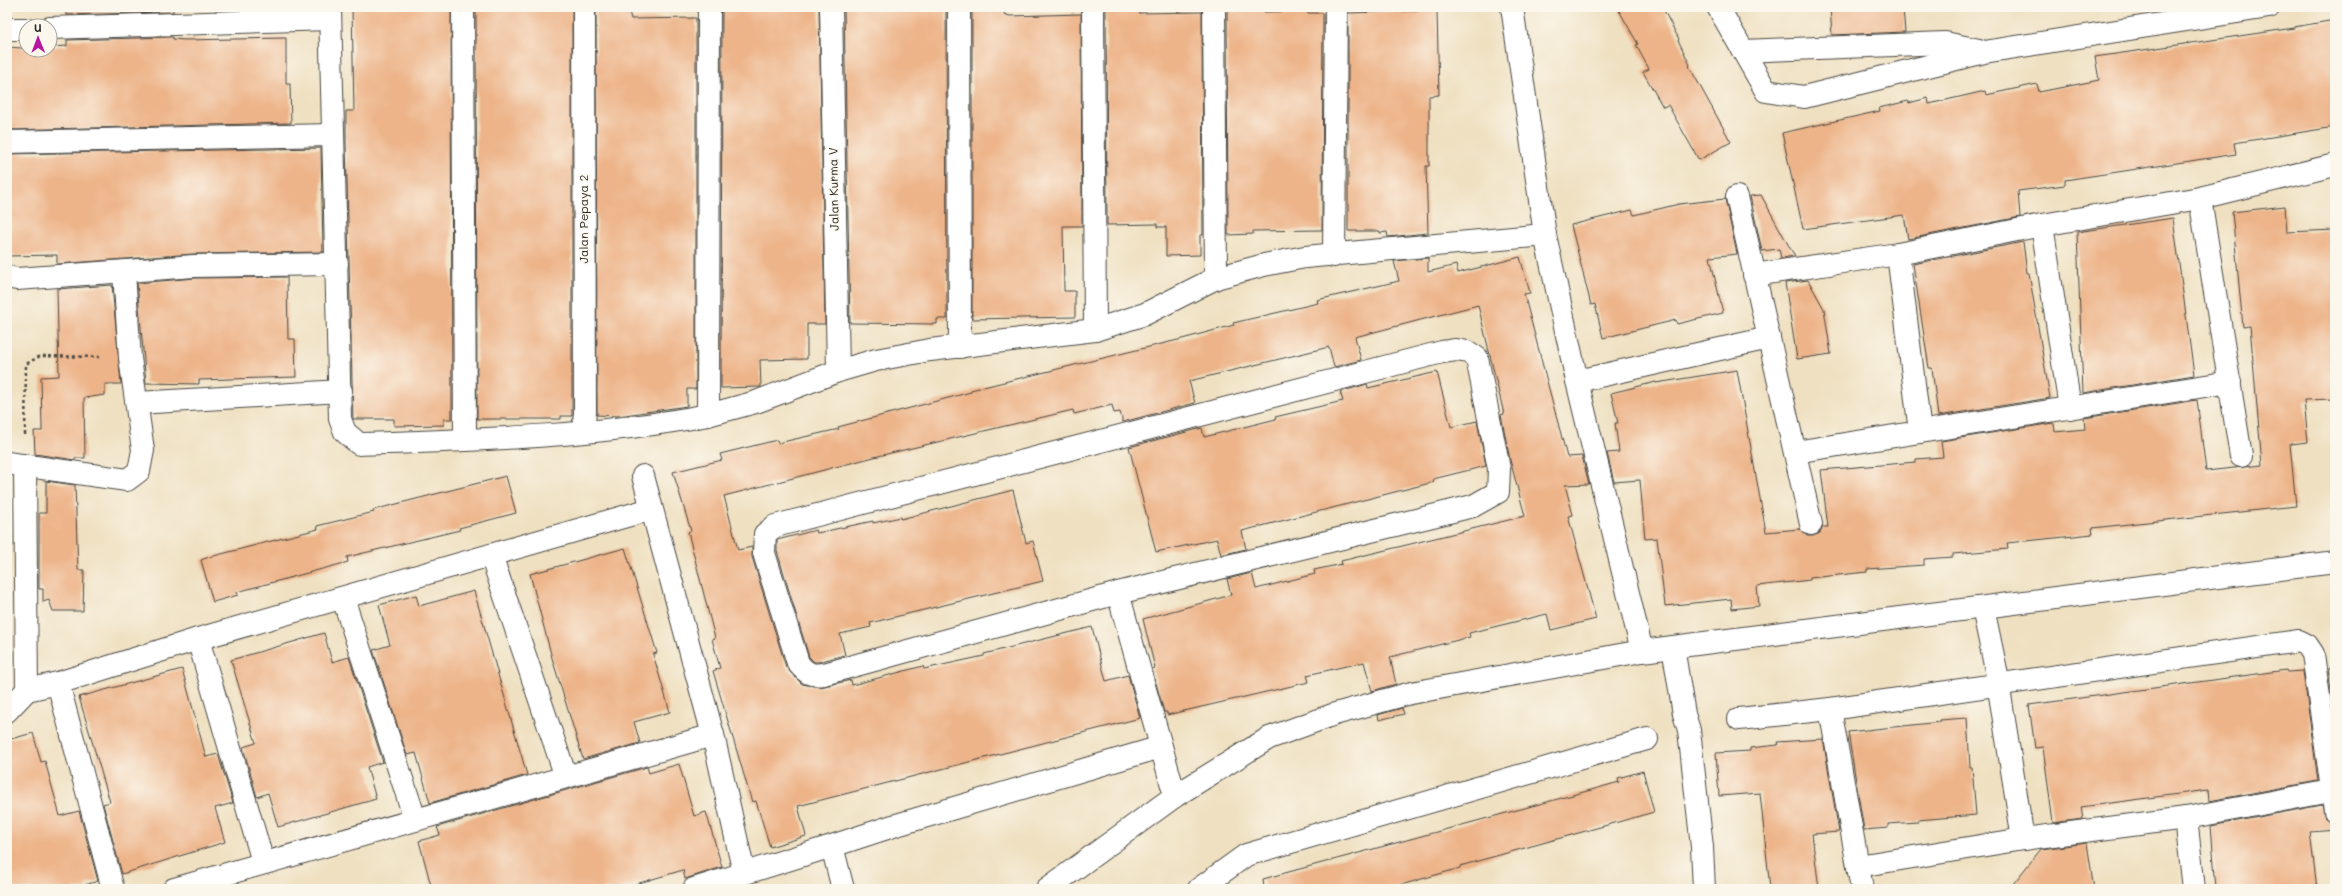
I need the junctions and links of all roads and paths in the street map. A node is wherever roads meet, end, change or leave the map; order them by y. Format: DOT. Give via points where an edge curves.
graph roads {
  1 [pos="463,7"];
  2 [pos="584,7"];
  3 [pos="709,7"];
  4 [pos="831,7"];
  5 [pos="959,7"];
  6 [pos="1093,7"];
  7 [pos="1214,7"];
  8 [pos="1336,7"];
  9 [pos="1512,7"];
  10 [pos="1718,7"];
  11 [pos="2269,7"];
  12 [pos="2206,12"];
  13 [pos="330,13"];
  14 [pos="58,28"];
  15 [pos="7,29"];
  16 [pos="18,29"];
  17 [pos="1743,51"];
  18 [pos="1984,52"];
  19 [pos="333,135"];
  20 [pos="7,142"];
  21 [pos="2335,165"];
  22 [pos="1737,197"];
  23 [pos="2200,198"];
  24 [pos="2042,225"];
  25 [pos="1545,235"];
  26 [pos="1898,254"];
  27 [pos="1334,256"];
  28 [pos="337,264"];
  29 [pos="124,273"];
  30 [pos="1754,275"];
  31 [pos="7,277"];
  32 [pos="1216,278"];
  33 [pos="1095,330"];
  34 [pos="1769,338"];
  35 [pos="960,347"];
  36 [pos="130,358"];
  37 [pos="838,371"];
  38 [pos="1577,381"];
  39 [pos="2230,382"];
  40 [pos="341,391"];
  41 [pos="137,404"];
  42 [pos="2070,408"];
  43 [pos="708,415"];
  44 [pos="583,432"];
  45 [pos="1920,432"];
  46 [pos="465,440"];
  47 [pos="1795,452"];
  48 [pos="2241,456"];
  49 [pos="16,464"];
  50 [pos="643,476"];
  51 [pos="651,509"];
  52 [pos="1811,524"];
  53 [pos="491,555"];
  54 [pos="2335,562"];
  55 [pos="1118,593"];
  56 [pos="343,598"];
  57 [pos="1985,614"];
  58 [pos="198,639"];
  59 [pos="1642,651"];
  60 [pos="1675,654"];
  61 [pos="1997,678"];
  62 [pos="58,683"];
  63 [pos="27,690"];
  64 [pos="1830,709"];
  65 [pos="7,711"];
  66 [pos="1739,719"];
  67 [pos="713,735"];
  68 [pos="1647,739"];
  69 [pos="1161,747"];
  70 [pos="566,776"];
  71 [pos="1175,796"];
  72 [pos="2333,801"];
  73 [pos="2186,818"];
  74 [pos="415,819"];
  75 [pos="2023,839"];
  76 [pos="832,846"];
  77 [pos="264,862"];
  78 [pos="1858,866"];
  79 [pos="744,873"];
  80 [pos="112,889"];
  81 [pos="174,889"];
  82 [pos="694,889"];
  83 [pos="843,889"];
  84 [pos="1047,889"];
  85 [pos="1199,889"];
  86 [pos="1704,889"];
  87 [pos="1862,889"];
  88 [pos="2194,889"];
  1 -- 46 [label="street"];
  2 -- 44 [label="street, Jalan Pepaya 2"];
  3 -- 43 [label="street"];
  4 -- 37 [label="street, Jalan Kurma V"];
  5 -- 35 [label="street"];
  6 -- 33 [label="street"];
  7 -- 32 [label="street"];
  8 -- 27 [label="street"];
  9 -- 25 [label="street"];
  10 -- 17 [label="street"];
  11 -- 12 [label="street"];
  12 -- 18 [label="street"];
  13 -- 14 [label="street"];
  13 -- 19 [label="street"];
  15 -- 16 [label="street"];
  17 -- 18 [label="street" via="1945,43"];
  17 -- 18 [label="street" via="1766,91 1804,98"];
  19 -- 20 [label="street"];
  19 -- 28 [label="street"];
  21 -- 23 [label="street"];
  22 -- 30 [label="street"];
  23 -- 24 [label="street"];
  23 -- 39 [label="street"];
  24 -- 26 [label="street"];
  24 -- 42 [label="street"];
  25 -- 27 [label="street"];
  25 -- 38 [label="street"];
  26 -- 30 [label="street"];
  26 -- 45 [label="street"];
  27 -- 32 [label="street" via="1305,257"];
  28 -- 29 [label="street" via="194,266"];
  28 -- 40 [label="street"];
  29 -- 31 [label="street" via="17,279"];
  29 -- 36 [label="street"];
  30 -- 34 [label="street"];
  32 -- 33 [label="street" via="1145,314"];
  33 -- 35 [label="street"];
  34 -- 38 [label="street"];
  34 -- 47 [label="street"];
  35 -- 37 [label="street" via="876,360"];
  36 -- 41 [label="street"];
  36 -- 49 [label="path" via="40,356 26,364"];
  37 -- 43 [label="street" via="756,402"];
  38 -- 59 [label="street"];
  39 -- 42 [label="street"];
  39 -- 48 [label="street"];
  40 -- 41 [label="street"];
  40 -- 46 [label="street" via="340,419 345,432 359,444"];
  41 -- 49 [label="street" via="142,460 139,471 127,480"];
  42 -- 45 [label="street"];
  43 -- 44 [label="street" via="616,430"];
  44 -- 46 [label="street"];
  45 -- 47 [label="street"];
  47 -- 52 [label="street"];
  49 -- 63 [label="street"];
  50 -- 51 [label="street"];
  51 -- 53 [label="street"];
  51 -- 67 [label="street"];
  53 -- 56 [label="street"];
  53 -- 70 [label="street"];
  54 -- 57 [label="street"];
  55 -- 55 [label="street" via="1473,506 1491,498 1498,492 1499,469 1477,358 1468,352 1442,352 775,526 765,534 764,553 798,662 805,672 812,675 831,672"];
  55 -- 69 [label="street"];
  56 -- 58 [label="street"];
  56 -- 74 [label="street"];
  57 -- 60 [label="street"];
  57 -- 61 [label="street"];
  58 -- 62 [label="street"];
  58 -- 77 [label="street"];
  59 -- 60 [label="street"];
  59 -- 71 [label="street" via="1410,693 1334,714 1269,738"];
  60 -- 86 [label="street" via="1684,714 1689,730"];
  61 -- 64 [label="street"];
  61 -- 72 [label="street" via="2298,642 2307,645 2313,654"];
  61 -- 75 [label="street"];
  62 -- 63 [label="street"];
  62 -- 80 [label="street"];
  63 -- 65 [label="street"];
  64 -- 66 [label="street"];
  64 -- 78 [label="street"];
  67 -- 70 [label="street"];
  67 -- 79 [label="street"];
  68 -- 85 [label="street" via="1246,855"];
  69 -- 71 [label="street"];
  69 -- 76 [label="street"];
  70 -- 74 [label="street"];
  71 -- 84 [label="street"];
  72 -- 73 [label="street"];
  73 -- 75 [label="street"];
  73 -- 88 [label="street"];
  74 -- 77 [label="street"];
  75 -- 78 [label="street"];
  76 -- 79 [label="street"];
  76 -- 83 [label="street"];
  77 -- 81 [label="street"];
  78 -- 87 [label="street"];
  79 -- 82 [label="street"];
}
